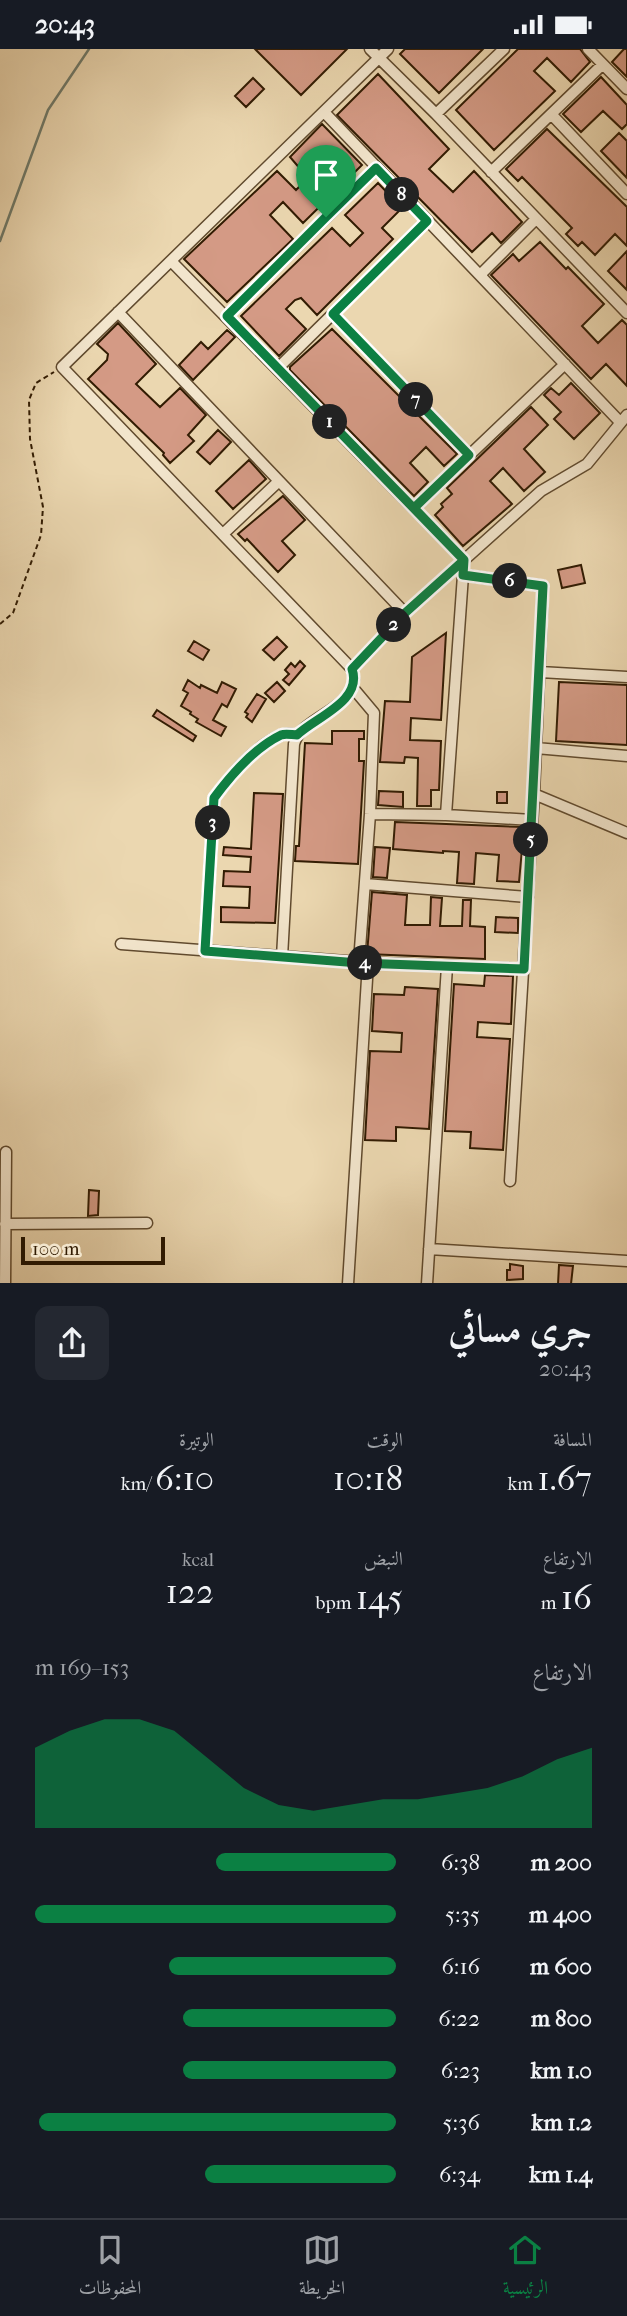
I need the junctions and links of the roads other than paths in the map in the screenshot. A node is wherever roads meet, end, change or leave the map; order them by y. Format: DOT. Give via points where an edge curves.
graph roads {
  1 [pos="370,49"];
  2 [pos="388,49"];
  3 [pos="504,49"];
  4 [pos="588,49"];
  5 [pos="379,58"];
  6 [pos="602,65"];
  7 [pos="627,89"];
  8 [pos="324,112"];
  9 [pos="436,114"];
  10 [pos="552,115"];
  11 [pos="376,168"];
  12 [pos="491,172"];
  13 [pos="627,194"];
  14 [pos="536,219"];
  15 [pos="427,221"];
  16 [pos="171,261"];
  17 [pos="480,275"];
  18 [pos="118,312"];
  19 [pos="627,313"];
  20 [pos="333,314"];
  21 [pos="227,316"];
  22 [pos="565,364"];
  23 [pos="278,368"];
  24 [pos="624,418"];
  25 [pos="469,455"];
  26 [pos="279,481"];
  27 [pos="414,508"];
  28 [pos="223,534"];
  29 [pos="464,560"];
  30 [pos="463,575"];
  31 [pos="405,613"];
  32 [pos="352,669"];
  33 [pos="540,672"];
  34 [pos="627,677"];
  35 [pos="353,688"];
  36 [pos="297,735"];
  37 [pos="536,748"];
  38 [pos="627,756"];
  39 [pos="534,794"];
  40 [pos="370,814"];
  41 [pos="446,815"];
  42 [pos="532,820"];
  43 [pos="627,833"];
  44 [pos="365,884"];
  45 [pos="528,897"];
  46 [pos="121,944"];
  47 [pos="205,951"];
  48 [pos="282,957"];
  49 [pos="364,963"];
  50 [pos="447,966"];
  51 [pos="524,969"];
  52 [pos="6,1152"];
  53 [pos="510,1181"];
  54 [pos="147,1223"];
  55 [pos="5,1224"];
  56 [pos="429,1249"];
  57 [pos="627,1261"];
  58 [pos="5,1283"];
  59 [pos="348,1283"];
  60 [pos="427,1283"];
  1 -- 5 [label="street"];
  2 -- 5 [label="street"];
  3 -- 9 [label="street"];
  4 -- 6 [label="street"];
  5 -- 8 [label="street"];
  5 -- 9 [label="street"];
  6 -- 7 [label="street"];
  6 -- 10 [label="street"];
  8 -- 11 [label="street"];
  8 -- 16 [label="street"];
  9 -- 12 [label="street"];
  10 -- 12 [label="street"];
  10 -- 13 [label="street"];
  11 -- 15 [label="street"];
  11 -- 21 [label="street"];
  12 -- 14 [label="street"];
  14 -- 17 [label="street"];
  14 -- 19 [label="street"];
  15 -- 17 [label="street"];
  15 -- 20 [label="street"];
  16 -- 18 [label="street"];
  16 -- 21 [label="street"];
  17 -- 22 [label="street"];
  18 -- 26 [label="street"];
  18 -- 28 [label="street" via="62,367"];
  20 -- 23 [label="street"];
  20 -- 25 [label="street"];
  21 -- 23 [label="street"];
  22 -- 24 [label="street"];
  22 -- 25 [label="street"];
  23 -- 27 [label="street"];
  24 -- 29 [label="street" via="587,464 541,491"];
  25 -- 27 [label="street"];
  26 -- 28 [label="street"];
  26 -- 31 [label="street"];
  27 -- 29 [label="street"];
  28 -- 32 [label="street"];
  29 -- 30 [label="street"];
  29 -- 31 [label="street"];
  30 -- 33 [label="street" via="543,586"];
  30 -- 41 [label="street"];
  31 -- 32 [label="street"];
  32 -- 35 [label="street"];
  33 -- 34 [label="street"];
  33 -- 37 [label="street"];
  35 -- 36 [label="street"];
  35 -- 40 [label="street" via="373,713"];
  36 -- 47 [label="street" via="283,734 265,746 214,798"];
  36 -- 48 [label="street"];
  37 -- 38 [label="street"];
  37 -- 39 [label="street"];
  39 -- 42 [label="street"];
  39 -- 43 [label="street"];
  40 -- 41 [label="street"];
  40 -- 44 [label="street"];
  41 -- 42 [label="street"];
  42 -- 45 [label="street"];
  44 -- 45 [label="street"];
  44 -- 49 [label="street"];
  45 -- 51 [label="street"];
  46 -- 47 [label="street"];
  47 -- 48 [label="street"];
  48 -- 49 [label="street"];
  49 -- 50 [label="street"];
  49 -- 59 [label="street"];
  50 -- 51 [label="street"];
  50 -- 56 [label="street"];
  51 -- 53 [label="street"];
  52 -- 55 [label="street"];
  54 -- 55 [label="street"];
  55 -- 58 [label="street"];
  56 -- 57 [label="street"];
  56 -- 60 [label="street"];
}
